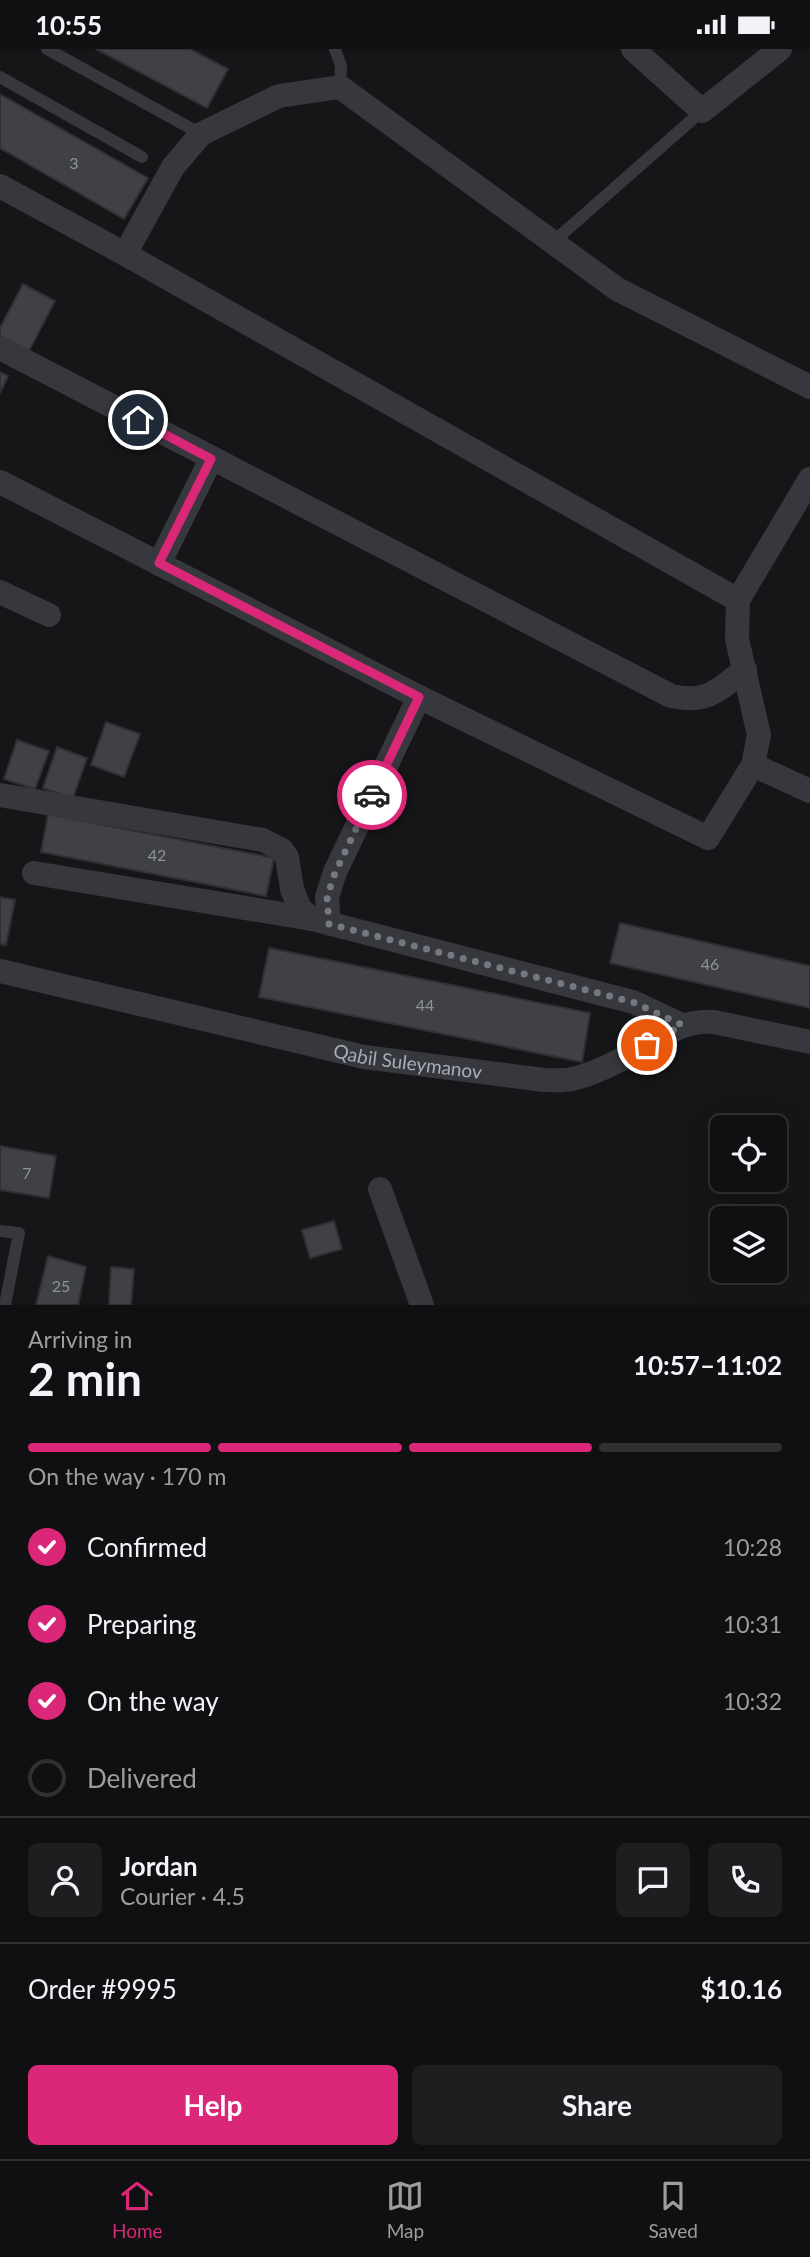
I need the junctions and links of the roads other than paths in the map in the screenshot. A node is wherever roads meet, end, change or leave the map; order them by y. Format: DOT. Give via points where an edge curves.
graph roads {
  1 [pos="47,49"];
  2 [pos="335,49"];
  3 [pos="633,49"];
  4 [pos="780,49"];
  5 [pos="0,77"];
  6 [pos="340,87"];
  7 [pos="702,111"];
  8 [pos="201,134"];
  9 [pos="142,156"];
  10 [pos="0,186"];
  11 [pos="553,242"];
  12 [pos="125,254"];
  13 [pos="0,348"];
  14 [pos="810,387"];
  15 [pos="211,459"];
  16 [pos="810,479"];
  17 [pos="0,482"];
  18 [pos="159,563"];
  19 [pos="0,592"];
  20 [pos="738,600"];
  21 [pos="49,615"];
  22 [pos="746,669"];
  23 [pos="419,697"];
  24 [pos="753,765"];
  25 [pos="810,791"];
  26 [pos="0,795"];
  27 [pos="34,873"];
  28 [pos="320,922"];
  29 [pos="0,971"];
  30 [pos="682,1025"];
  31 [pos="810,1042"];
  32 [pos="380,1189"];
  33 [pos="0,1231"];
  34 [pos="5,1305"];
  35 [pos="422,1305"];
  1 -- 8 [label="lane"];
  2 -- 6 [label="lane" via="341,66"];
  3 -- 7 [label="street"];
  4 -- 7 [label="street"];
  5 -- 9 [label="lane"];
  6 -- 8 [label="street" via="279,96"];
  6 -- 11 [label="street"];
  7 -- 11 [label="lane"];
  8 -- 12 [label="street" via="173,167"];
  10 -- 12 [label="street"];
  11 -- 14 [label="street" via="617,289"];
  12 -- 20 [label="street"];
  13 -- 15 [label="street"];
  15 -- 18 [label="street"];
  15 -- 22 [label="street" via="671,696 690,700 714,694"];
  16 -- 20 [label="street"];
  17 -- 18 [label="street"];
  18 -- 23 [label="street"];
  19 -- 21 [label="street"];
  20 -- 22 [label="street" via="737,639"];
  22 -- 24 [label="street" via="759,735"];
  23 -- 24 [label="street" via="708,838"];
  23 -- 28 [label="street" via="335,873"];
  24 -- 25 [label="street"];
  26 -- 28 [label="street" via="263,841 287,857 300,909"];
  27 -- 28 [label="street"];
  28 -- 30 [label="street" via="633,1002"];
  29 -- 30 [label="street, Qabil Suleymanov" via="364,1057 544,1080 571,1079 596,1071"];
  30 -- 31 [label="street, Qabil Suleymanov" via="714,1022"];
  32 -- 35 [label="street"];
  33 -- 34 [label="lane" via="19,1233"];
}
